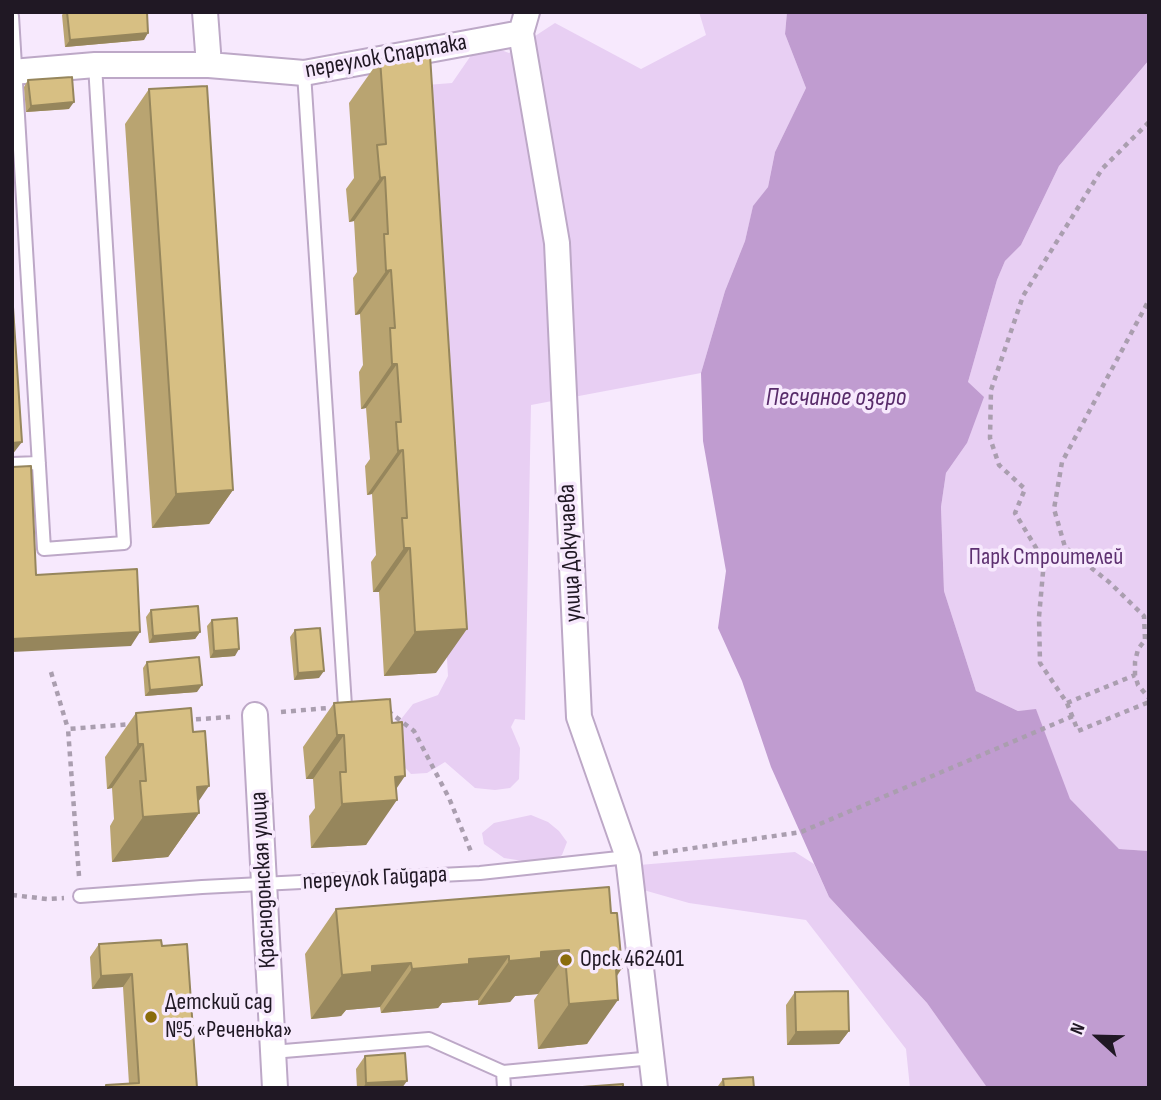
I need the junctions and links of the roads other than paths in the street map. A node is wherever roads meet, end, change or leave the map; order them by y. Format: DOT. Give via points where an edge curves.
graph roads {
  1 [pos="205,12"];
  2 [pos="12,16"];
  3 [pos="524,23"];
  4 [pos="95,65"];
  5 [pos="209,65"];
  6 [pos="14,72"];
  7 [pos="304,73"];
  8 [pos="38,463"];
  9 [pos="12,464"];
  10 [pos="345,706"];
  11 [pos="255,715"];
  12 [pos="628,858"];
  13 [pos="265,886"];
  14 [pos="80,896"];
  15 [pos="272,1052"];
  16 [pos="653,1058"];
  17 [pos="503,1072"];
  18 [pos="275,1088"];
  19 [pos="504,1088"];
  20 [pos="655,1088"];
  1 -- 5 [label="street"];
  2 -- 6 [label="lane"];
  3 -- 7 [label="street, переулок Спартака"];
  3 -- 12 [label="street, улица Докучаева" via="557,243 579,717"];
  4 -- 5 [label="street, переулок Спартака"];
  4 -- 6 [label="street, переулок Спартака"];
  4 -- 8 [label="lane" via="124,543 44,549"];
  5 -- 7 [label="street, переулок Спартака"];
  6 -- 8 [label="lane"];
  7 -- 10 [label="lane"];
  8 -- 9 [label="lane"];
  11 -- 13 [label="street, Краснодонская улица"];
  12 -- 13 [label="lane, переулок Гайдара" via="480,873"];
  12 -- 16 [label="street, улица Докучаева"];
  13 -- 14 [label="lane, переулок Гайдара"];
  13 -- 15 [label="street, Краснодонская улица"];
  15 -- 17 [label="lane" via="429,1039"];
  15 -- 18 [label="street, Краснодонская улица"];
  16 -- 17 [label="lane"];
  16 -- 20 [label="street, улица Докучаева"];
  17 -- 19 [label="lane"];
}
